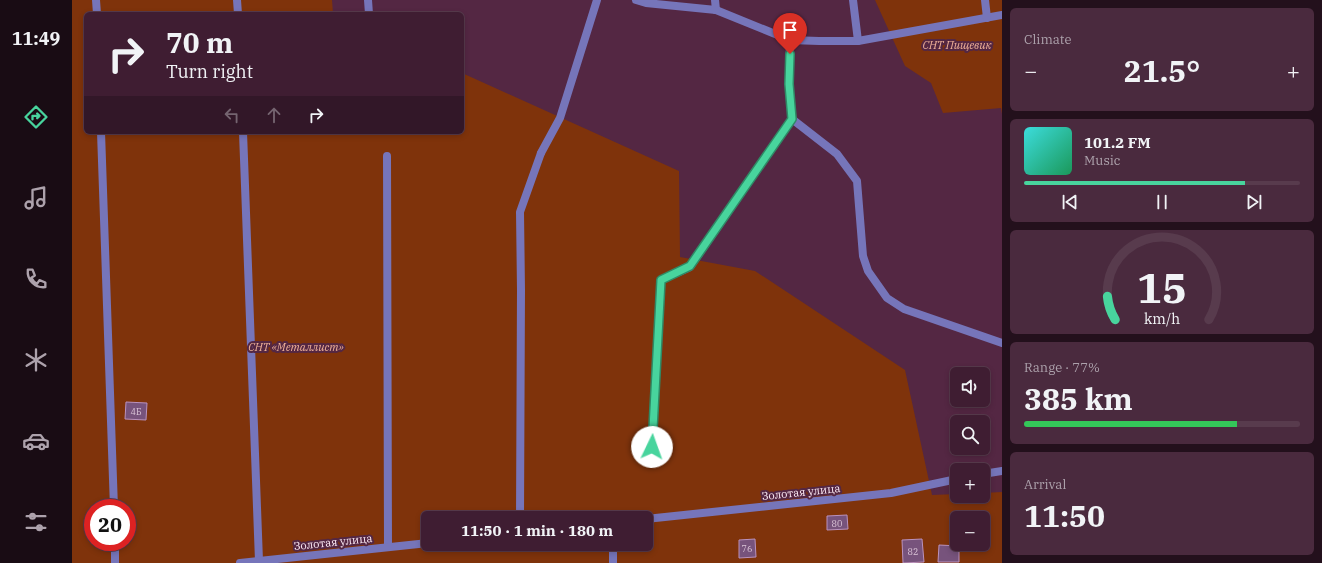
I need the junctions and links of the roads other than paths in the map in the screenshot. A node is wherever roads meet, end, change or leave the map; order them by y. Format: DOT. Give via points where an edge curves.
graph roads {
  1 [pos="96,0"];
  2 [pos="238,0"];
  3 [pos="368,0"];
  4 [pos="597,0"];
  5 [pos="636,0"];
  6 [pos="715,0"];
  7 [pos="853,0"];
  8 [pos="985,0"];
  9 [pos="716,10"];
  10 [pos="97,12"];
  11 [pos="238,12"];
  12 [pos="370,12"];
  13 [pos="1002,15"];
  14 [pos="987,18"];
  15 [pos="790,40"];
  16 [pos="858,40"];
  17 [pos="792,119"];
  18 [pos="101,134"];
  19 [pos="243,134"];
  20 [pos="387,156"];
  21 [pos="1002,343"];
  22 [pos="652,447"];
  23 [pos="1002,471"];
  24 [pos="990,473"];
  25 [pos="950,480"];
  26 [pos="114,499"];
  27 [pos="520,511"];
  28 [pos="653,518"];
  29 [pos="421,544"];
  30 [pos="388,547"];
  31 [pos="115,551"];
  32 [pos="613,551"];
  33 [pos="259,561"];
  34 [pos="115,563"];
  35 [pos="240,563"];
  36 [pos="613,563"];
  1 -- 10 [label="street"];
  2 -- 11 [label="street"];
  3 -- 12 [label="street"];
  4 -- 27 [label="street" via="560,118 541,153 520,212"];
  5 -- 9 [label="street"];
  6 -- 9 [label="street"];
  7 -- 16 [label="street"];
  8 -- 14 [label="street"];
  9 -- 15 [label="street"];
  13 -- 14 [label="street"];
  14 -- 16 [label="street"];
  15 -- 16 [label="street"];
  15 -- 17 [label="street" via="789,84"];
  17 -- 21 [label="street" via="837,154 857,181 863,256 868,271 887,298 904,309"];
  17 -- 22 [label="street" via="690,266 661,280"];
  18 -- 26 [label="street"];
  19 -- 33 [label="street"];
  20 -- 30 [label="street"];
  23 -- 24 [label="street"];
  25 -- 28 [label="street, Золотая улица" via="890,493"];
  29 -- 30 [label="street, Золотая улица"];
  30 -- 33 [label="street, Золотая улица"];
  31 -- 34 [label="street"];
  32 -- 36 [label="street"];
  33 -- 35 [label="street, Золотая улица"];
}
